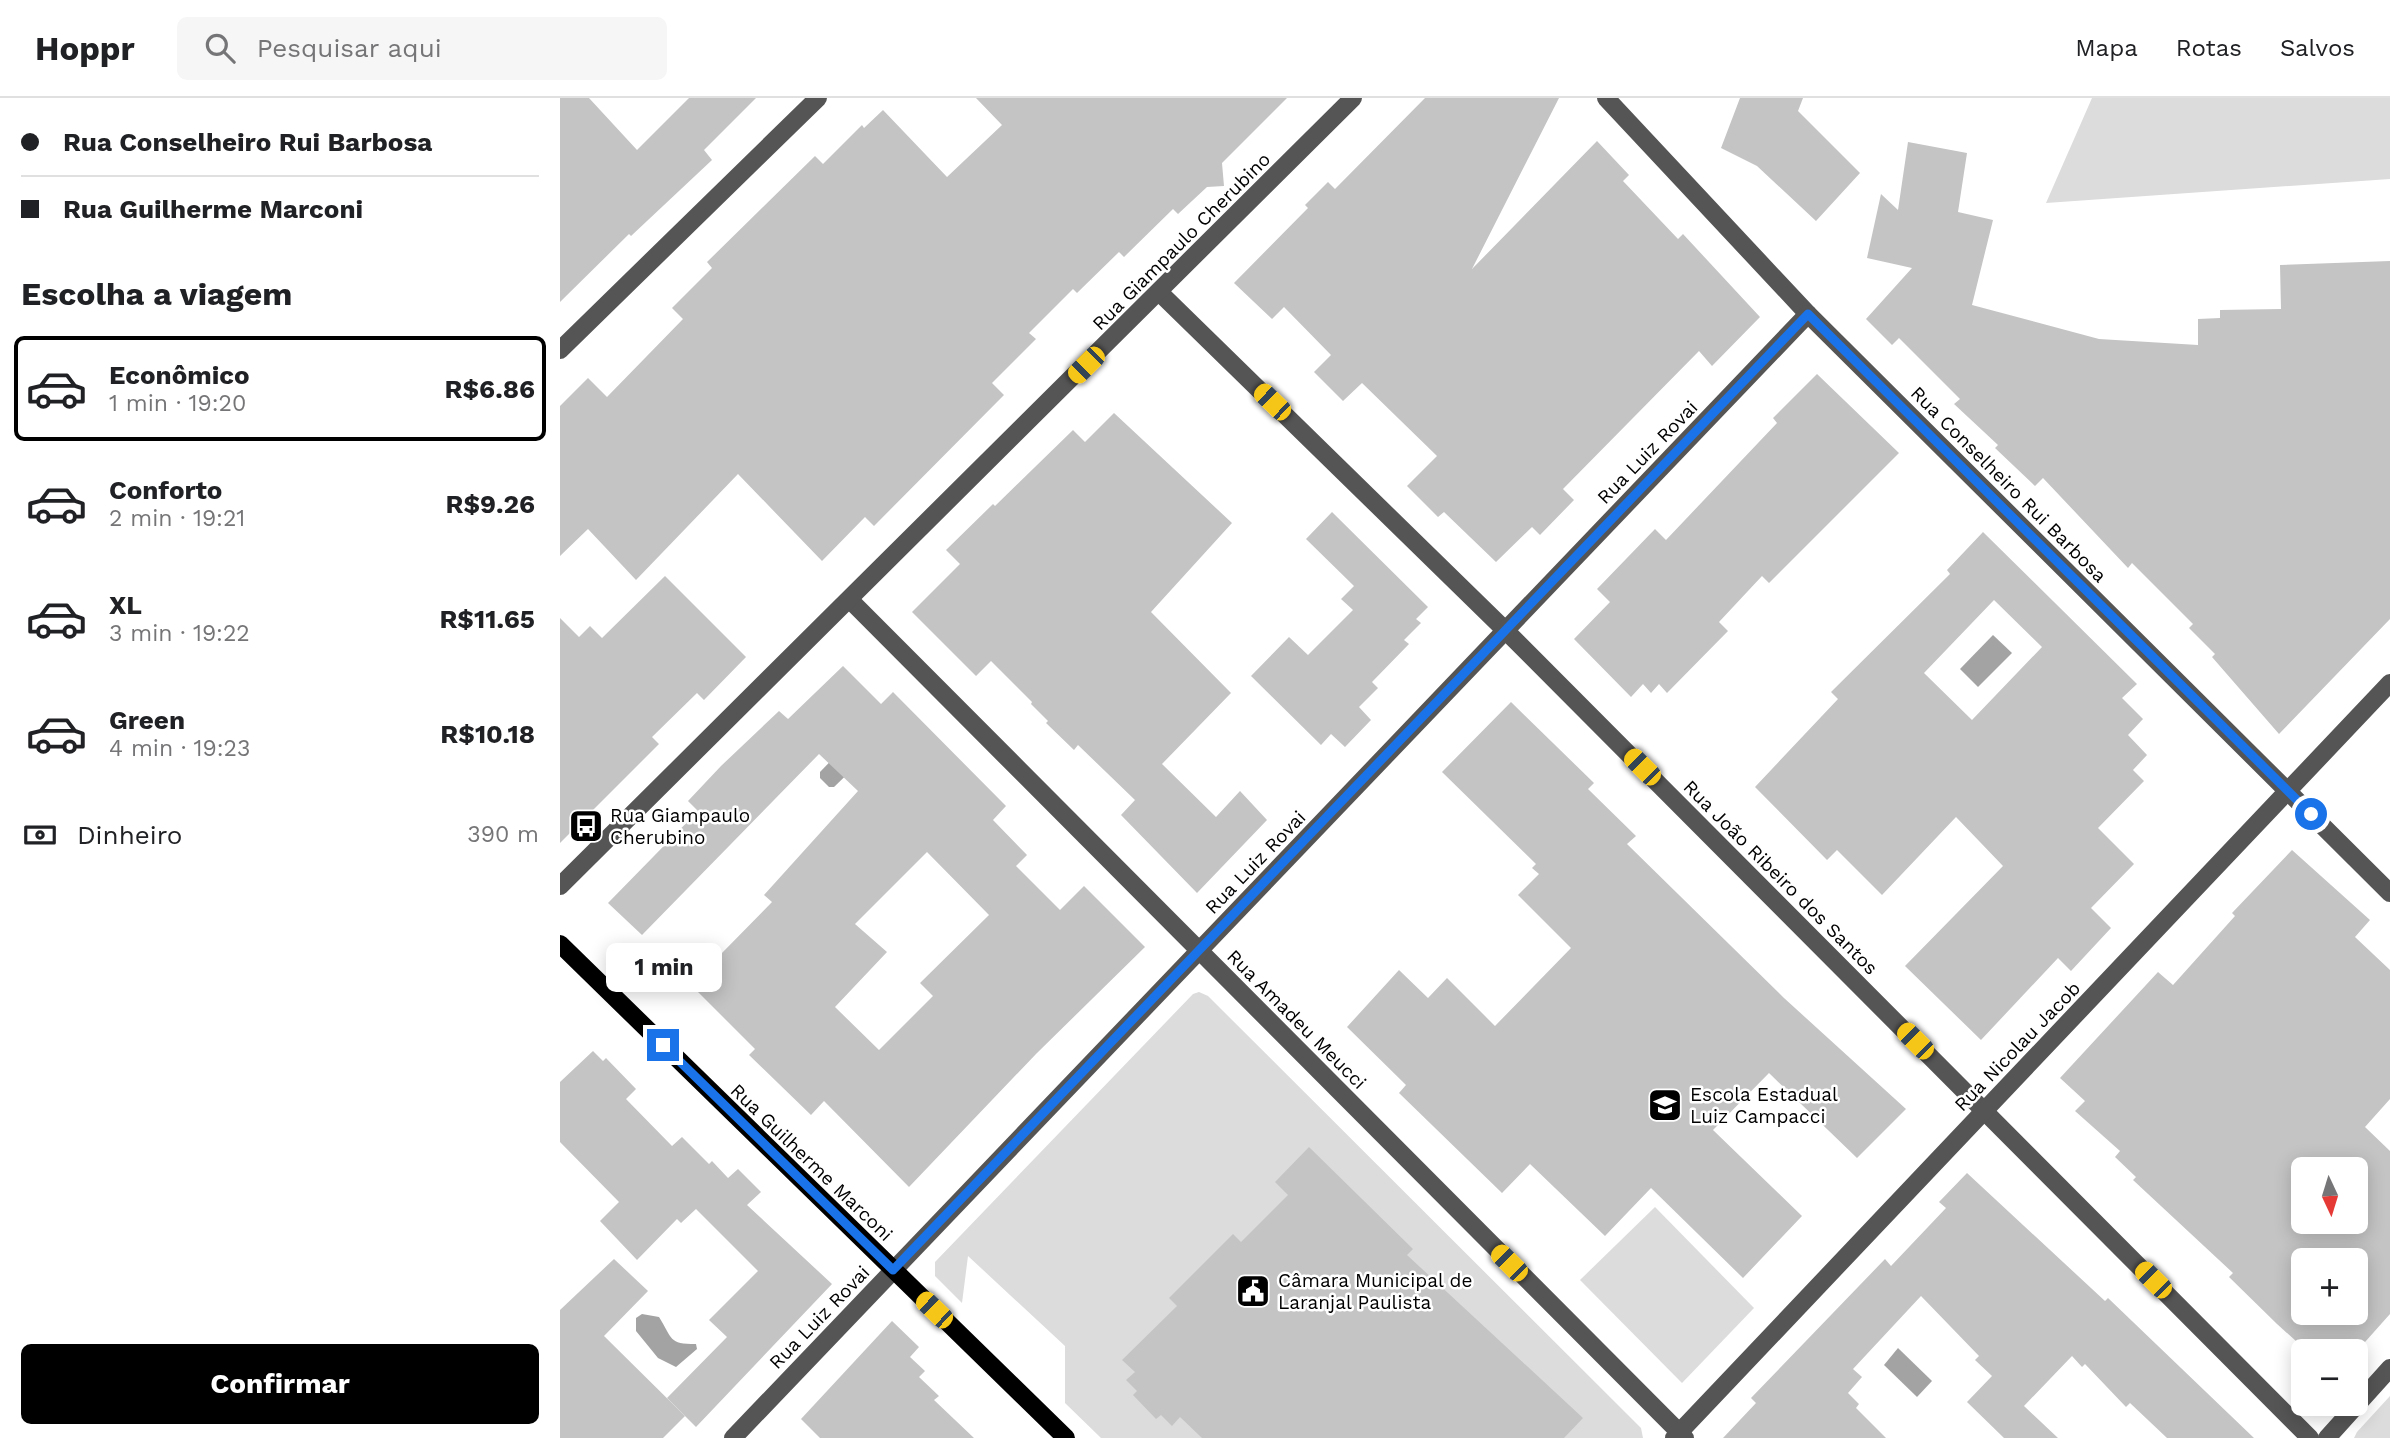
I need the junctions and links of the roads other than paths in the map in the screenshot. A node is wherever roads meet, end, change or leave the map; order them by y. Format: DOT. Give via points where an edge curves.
graph roads {
  1 [pos="818,98"];
  2 [pos="1353,98"];
  3 [pos="1606,98"];
  4 [pos="1159,292"];
  5 [pos="1808,314"];
  6 [pos="560,350"];
  7 [pos="849,600"];
  8 [pos="1505,630"];
  9 [pos="2390,683"];
  10 [pos="2288,791"];
  11 [pos="560,886"];
  12 [pos="2390,893"];
  13 [pos="560,944"];
  14 [pos="1199,951"];
  15 [pos="1985,1110"];
  16 [pos="893,1270"];
  17 [pos="2390,1368"];
  18 [pos="1679,1436"];
  19 [pos="733,1438"];
  20 [pos="1066,1438"];
  21 [pos="2309,1438"];
  22 [pos="2327,1438"];
  1 -- 6 [label="street"];
  2 -- 4 [label="street, Rua Giampaulo Cherubino"];
  3 -- 5 [label="street, Rua Conselheiro Rui Barbosa"];
  4 -- 7 [label="street, Rua Giampaulo Cherubino"];
  4 -- 8 [label="street, Rua João Ribeiro dos Santos"];
  5 -- 8 [label="street, Rua Luiz Rovai"];
  5 -- 10 [label="street, Rua Conselheiro Rui Barbosa"];
  7 -- 11 [label="street, Rua Giampaulo Cherubino"];
  7 -- 14 [label="street, Rua Amadeu Meucci"];
  8 -- 14 [label="street, Rua Luiz Rovai"];
  8 -- 15 [label="street, Rua João Ribeiro dos Santos"];
  9 -- 10 [label="street, Rua Nicolau Jacob"];
  10 -- 12 [label="street, Rua Conselheiro Rui Barbosa"];
  10 -- 15 [label="street, Rua Nicolau Jacob"];
  13 -- 16 [label="main road, Rua Guilherme Marconi"];
  14 -- 16 [label="street, Rua Luiz Rovai"];
  14 -- 18 [label="street, Rua Amadeu Meucci"];
  15 -- 18 [label="street, Rua Nicolau Jacob"];
  15 -- 21 [label="street, Rua João Ribeiro dos Santos"];
  16 -- 19 [label="street, Rua Luiz Rovai"];
  16 -- 20 [label="main road, Rua Guilherme Marconi"];
  17 -- 22 [label="street"];
}
